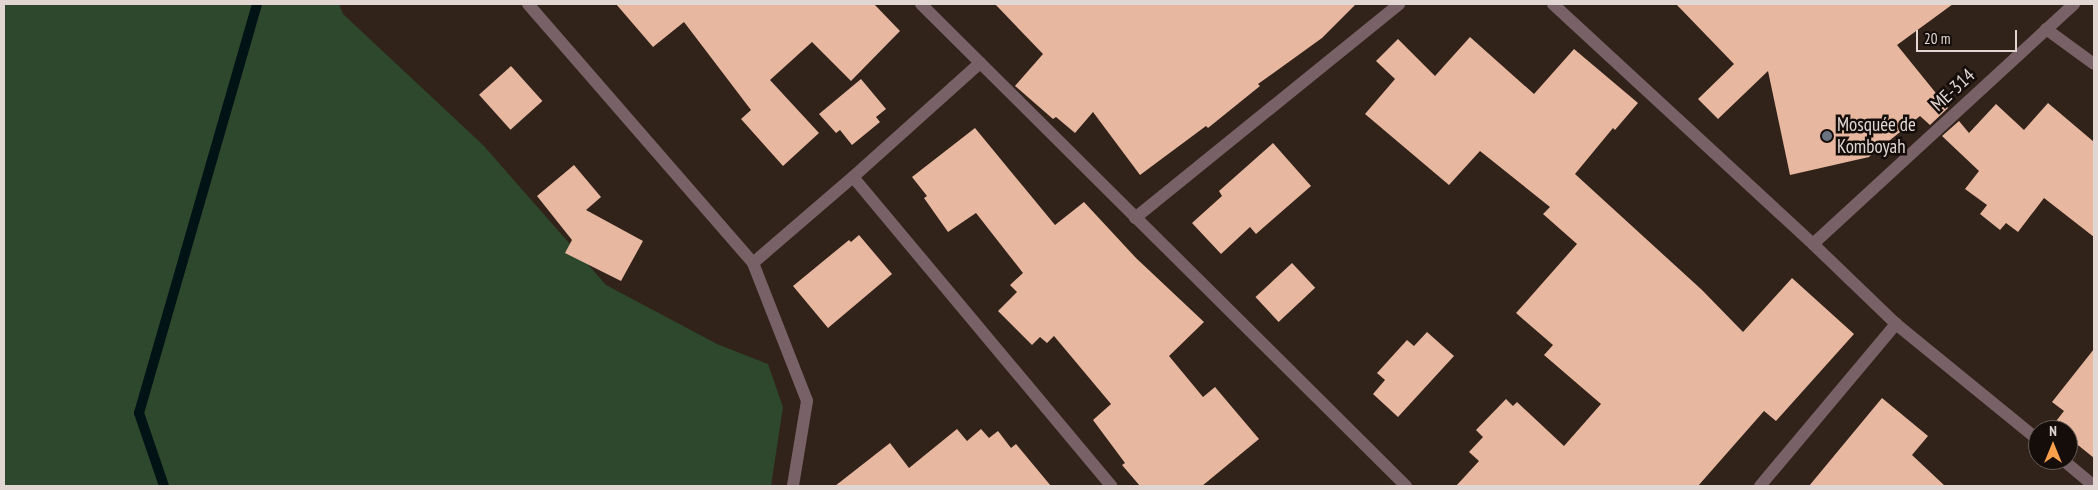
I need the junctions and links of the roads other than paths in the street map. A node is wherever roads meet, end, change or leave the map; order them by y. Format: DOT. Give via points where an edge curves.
graph roads {
  1 [pos="528,4"];
  2 [pos="921,4"];
  3 [pos="1398,4"];
  4 [pos="1553,4"];
  5 [pos="2074,4"];
  6 [pos="2046,29"];
  7 [pos="980,63"];
  8 [pos="2094,64"];
  9 [pos="854,177"];
  10 [pos="1135,218"];
  11 [pos="1813,244"];
  12 [pos="753,263"];
  13 [pos="1896,324"];
  14 [pos="2028,432"];
  15 [pos="2075,470"];
  16 [pos="793,486"];
  17 [pos="1111,486"];
  18 [pos="1406,486"];
  19 [pos="1760,486"];
  20 [pos="2094,486"];
  1 -- 12 [label="street"];
  2 -- 7 [label="street"];
  3 -- 10 [label="street"];
  4 -- 11 [label="street"];
  5 -- 6 [label="street, ME-314"];
  6 -- 8 [label="street"];
  6 -- 11 [label="street, ME-314"];
  7 -- 9 [label="street"];
  7 -- 10 [label="street"];
  9 -- 12 [label="street"];
  9 -- 17 [label="street"];
  10 -- 18 [label="street"];
  11 -- 13 [label="street"];
  12 -- 16 [label="street" via="807,401"];
  13 -- 14 [label="street"];
  13 -- 19 [label="street"];
  15 -- 20 [label="street"];
}
